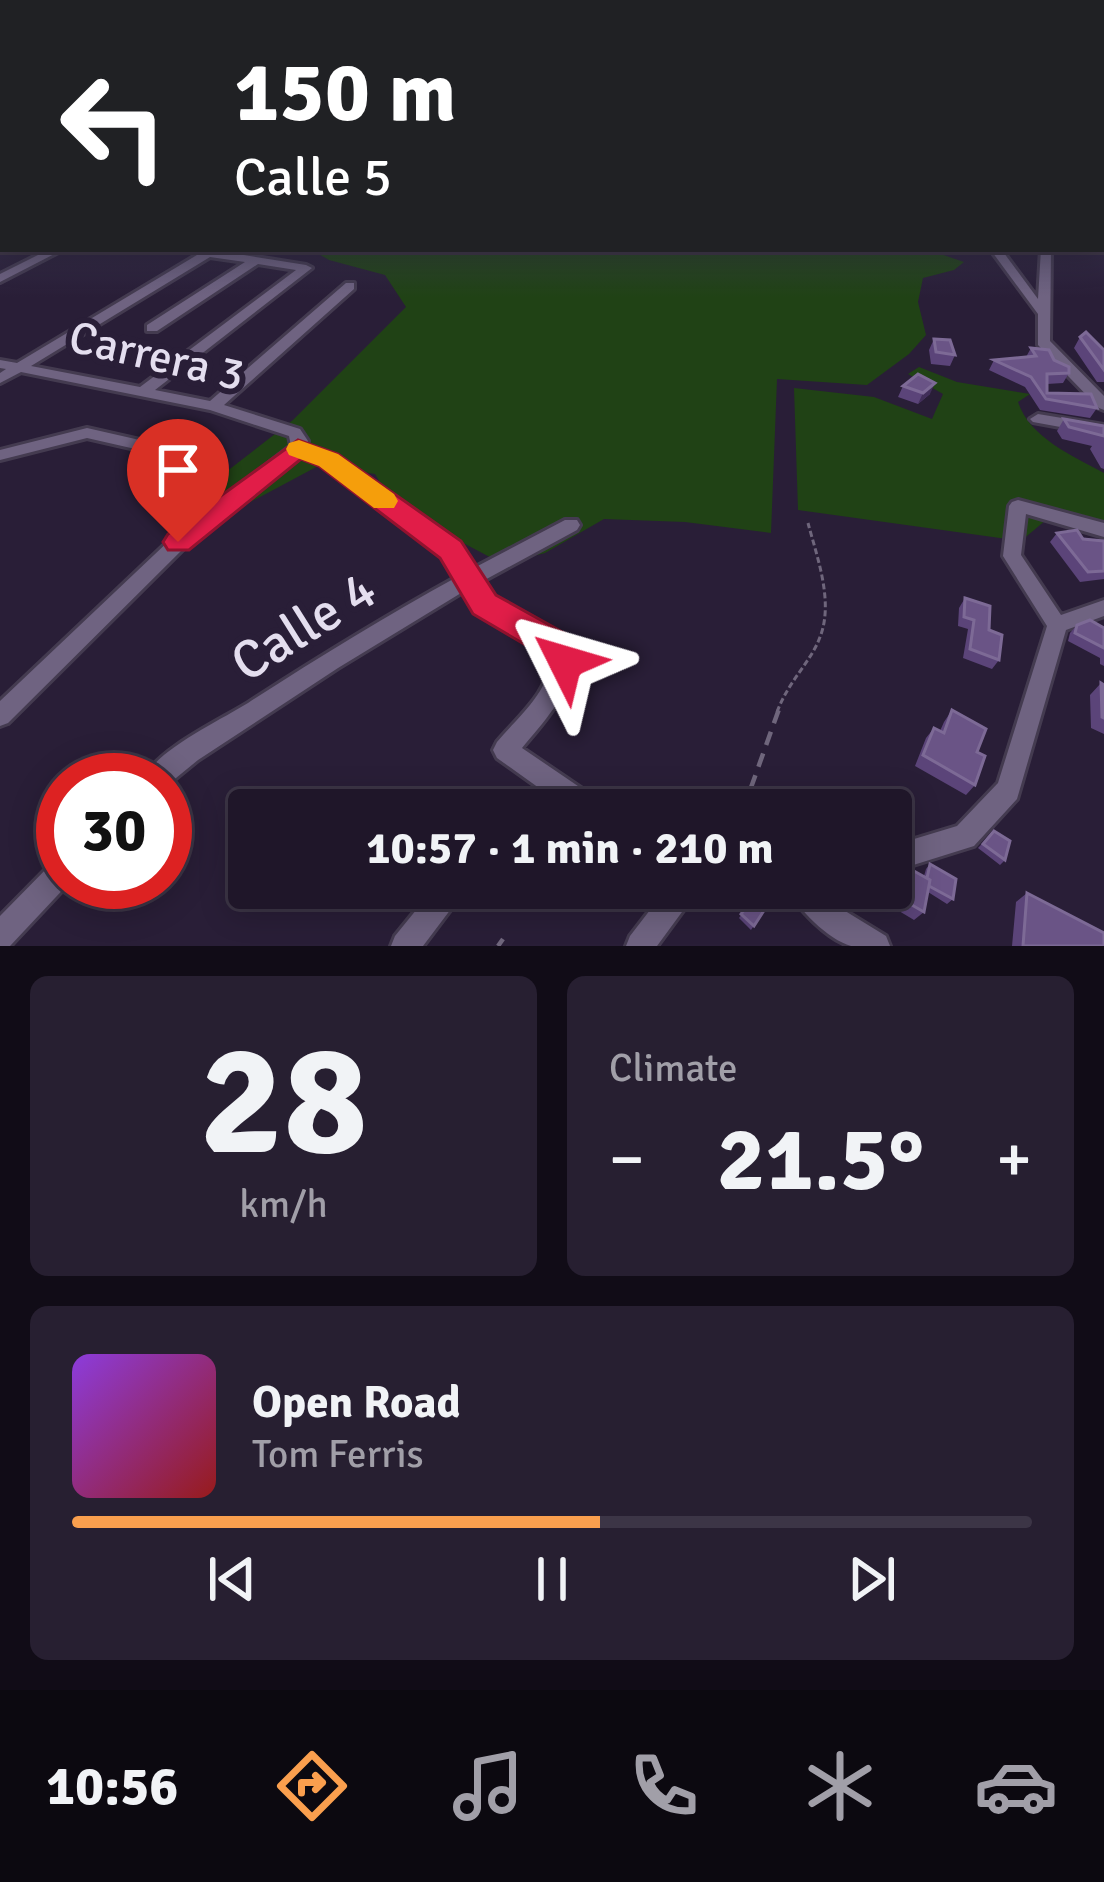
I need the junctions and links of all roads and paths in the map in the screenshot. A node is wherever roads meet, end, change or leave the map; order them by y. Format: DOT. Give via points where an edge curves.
graph roads {
  1 [pos="52,252"];
  2 [pos="210,252"];
  3 [pos="217,252"];
  4 [pos="997,252"];
  5 [pos="1046,252"];
  6 [pos="256,260"];
  7 [pos="0,278"];
  8 [pos="350,286"];
  9 [pos="1040,311"];
  10 [pos="152,328"];
  11 [pos="0,364"];
  12 [pos="19,368"];
  13 [pos="0,379"];
  14 [pos="142,392"];
  15 [pos="1104,405"];
  16 [pos="213,406"];
  17 [pos="1038,419"];
  18 [pos="1104,430"];
  19 [pos="296,441"];
  20 [pos="0,455"];
  21 [pos="188,456"];
  22 [pos="808,524"];
  23 [pos="571,525"];
  24 [pos="1104,530"];
  25 [pos="470,578"];
  26 [pos="1104,608"];
  27 [pos="1057,625"];
  28 [pos="0,716"];
  29 [pos="186,753"];
  30 [pos="562,789"];
  31 [pos="750,789"];
  32 [pos="912,853"];
  33 [pos="36,898"];
  34 [pos="434,909"];
  35 [pos="668,909"];
  36 [pos="820,909"];
  37 [pos="0,936"];
  38 [pos="640,944"];
  39 [pos="404,946"];
  40 [pos="876,946"];
  1 -- 7 [label="street"];
  2 -- 12 [label="street"];
  3 -- 6 [label="street"];
  4 -- 9 [label="street"];
  5 -- 9 [label="street"];
  6 -- 10 [label="street"];
  6 -- 14 [label="street" via="306,268"];
  8 -- 16 [label="street"];
  9 -- 15 [label="street" via="1043,342"];
  11 -- 12 [label="street, Carrera 3"];
  12 -- 13 [label="street"];
  12 -- 14 [label="street, Carrera 3"];
  14 -- 16 [label="street, Carrera 3"];
  16 -- 19 [label="street, Carrera 3"];
  17 -- 18 [label="street"];
  19 -- 25 [label="street, Carrera 3" via="450,550"];
  19 -- 28 [label="street" via="178,542"];
  20 -- 21 [label="street" via="87,433"];
  22 -- 31 [label="path" via="824,583 821,637 788,682"];
  23 -- 25 [label="street, Calle 4"];
  24 -- 27 [label="street" via="1018,506 1012,556"];
  25 -- 29 [label="street, Calle 4"];
  25 -- 30 [label="street, Carrera 3" via="485,604 561,649 556,683 505,750"];
  26 -- 27 [label="street"];
  27 -- 32 [label="street" via="1008,790 965,837"];
  33 -- 37 [label="street"];
  34 -- 39 [label="street"];
  35 -- 38 [label="street"];
  36 -- 40 [label="street"];
}
